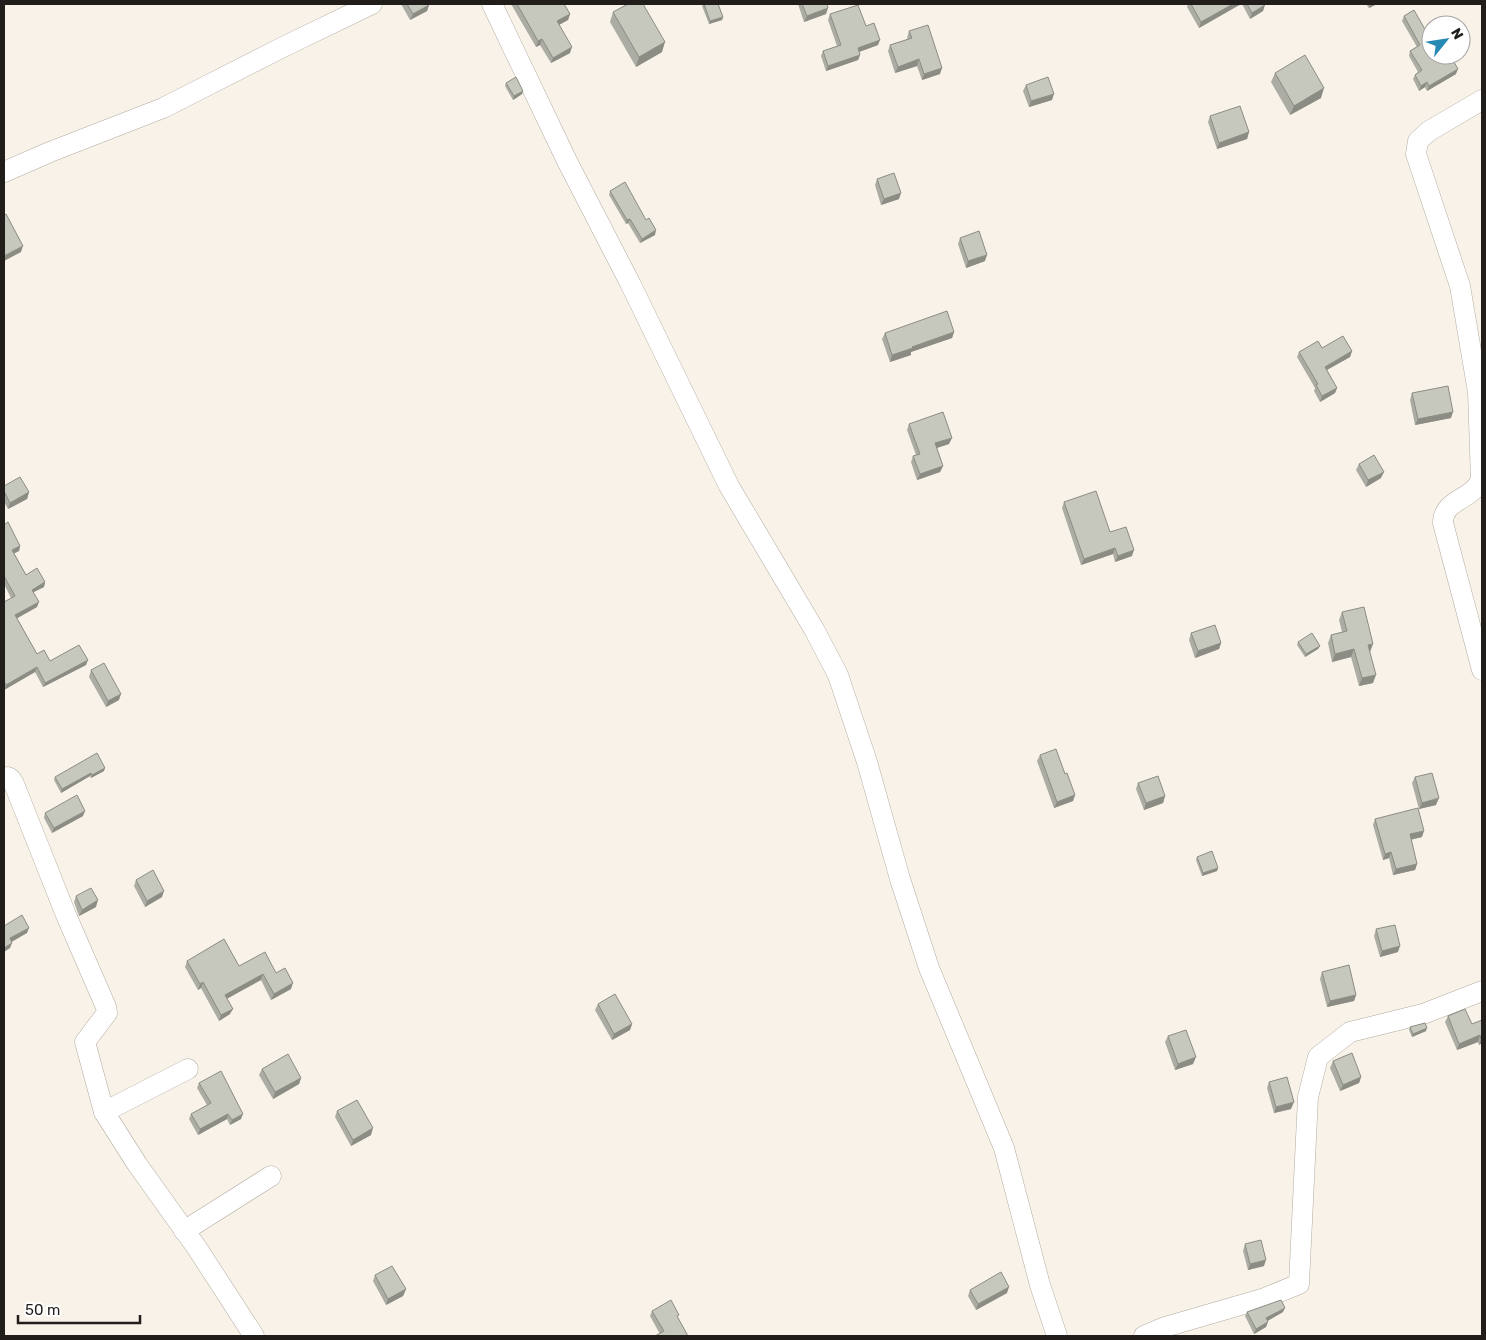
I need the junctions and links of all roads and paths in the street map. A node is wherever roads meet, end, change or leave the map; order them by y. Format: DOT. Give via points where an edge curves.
graph roads {
  1 [pos="372,4"];
  2 [pos="492,4"];
  3 [pos="1482,100"];
  4 [pos="4,172"];
  5 [pos="1482,670"];
  6 [pos="4,779"];
  7 [pos="1482,991"];
  8 [pos="188,1069"];
  9 [pos="104,1112"];
  10 [pos="271,1176"];
  11 [pos="184,1232"];
  12 [pos="254,1336"];
  13 [pos="1057,1336"];
  14 [pos="1144,1336"];
  1 -- 4 [label="street" via="163,108"];
  2 -- 13 [label="street" via="729,486 838,676 928,968 1004,1148 1040,1285"];
  3 -- 5 [label="street" via="1418,141 1416,154 1460,286 1478,392 1482,480 1477,489 1447,508 1443,523"];
  6 -- 9 [label="street" via="8,777 14,784 106,1007 107,1013 85,1042"];
  7 -- 14 [label="street" via="1423,1014 1350,1032 1318,1056 1308,1097 1300,1284"];
  8 -- 9 [label="street"];
  9 -- 11 [label="street"];
  10 -- 11 [label="street"];
  11 -- 12 [label="street"];
}
